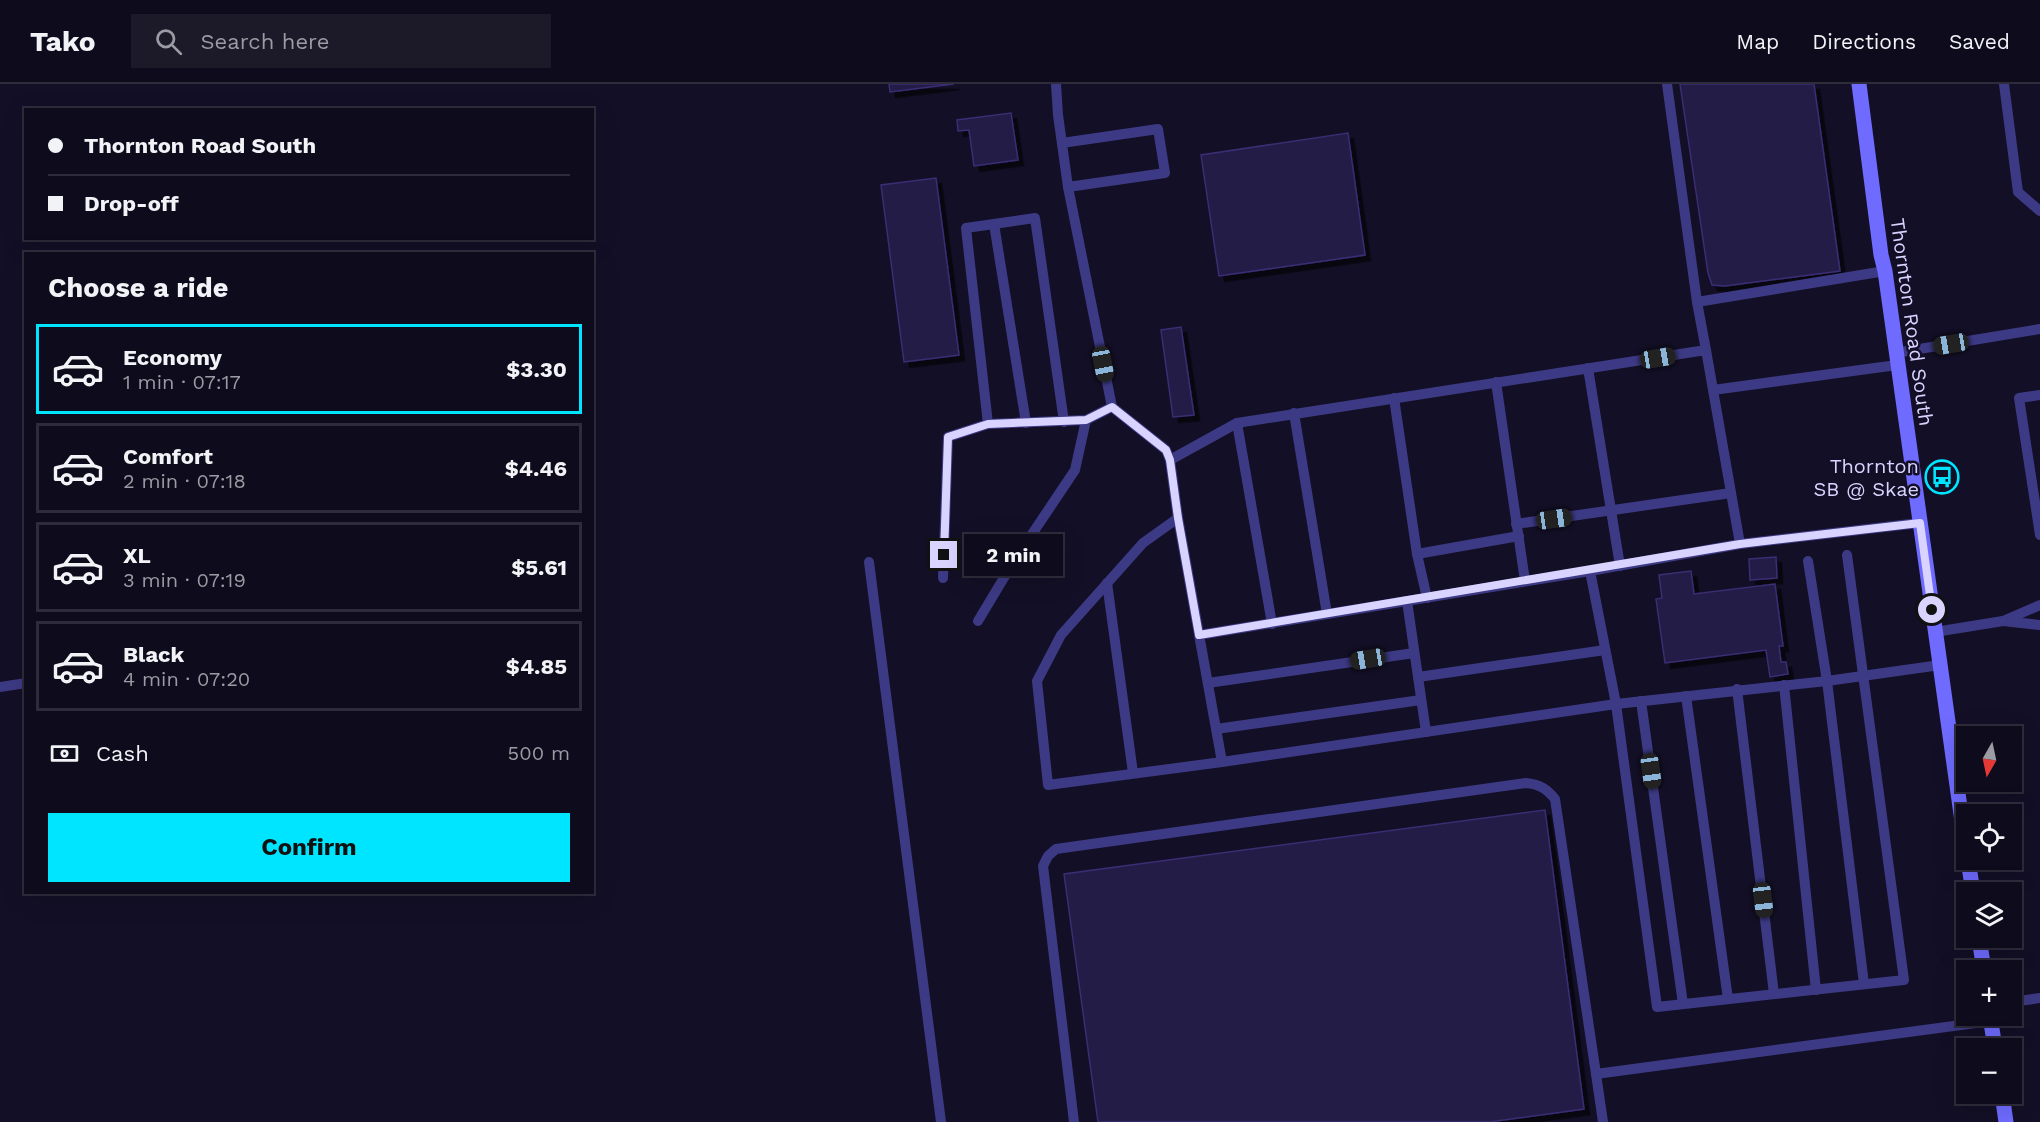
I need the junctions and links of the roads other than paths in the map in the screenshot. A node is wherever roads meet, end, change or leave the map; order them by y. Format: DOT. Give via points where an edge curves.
graph roads {
  1 [pos="1056,84"];
  2 [pos="1667,84"];
  3 [pos="1859,84"];
  4 [pos="2004,84"];
  5 [pos="1062,143"];
  6 [pos="1068,187"];
  7 [pos="2040,211"];
  8 [pos="994,224"];
  9 [pos="1885,271"];
  10 [pos="1697,302"];
  11 [pos="2040,329"];
  12 [pos="1706,350"];
  13 [pos="1896,359"];
  14 [pos="1588,368"];
  15 [pos="1496,382"];
  16 [pos="1713,390"];
  17 [pos="2040,395"];
  18 [pos="1394,398"];
  19 [pos="1112,407"];
  20 [pos="1294,413"];
  21 [pos="1086,420"];
  22 [pos="1064,422"];
  23 [pos="1026,423"];
  24 [pos="1237,423"];
  25 [pos="988,424"];
  26 [pos="1170,460"];
  27 [pos="1731,493"];
  28 [pos="1612,511"];
  29 [pos="1178,518"];
  30 [pos="1920,523"];
  31 [pos="1516,524"];
  32 [pos="2040,535"];
  33 [pos="1519,536"];
  34 [pos="1740,544"];
  35 [pos="1418,554"];
  36 [pos="1847,555"];
  37 [pos="1808,561"];
  38 [pos="869,562"];
  39 [pos="1620,566"];
  40 [pos="1590,571"];
  41 [pos="943,578"];
  42 [pos="1525,581"];
  43 [pos="1107,583"];
  44 [pos="1427,598"];
  45 [pos="1407,601"];
  46 [pos="2040,605"];
  47 [pos="1327,614"];
  48 [pos="978,621"];
  49 [pos="2003,621"];
  50 [pos="1272,624"];
  51 [pos="2040,625"];
  52 [pos="1935,632"];
  53 [pos="1199,635"];
  54 [pos="1605,650"];
  55 [pos="1414,653"];
  56 [pos="1940,665"];
  57 [pos="1862,676"];
  58 [pos="1418,677"];
  59 [pos="1827,681"];
  60 [pos="24,683"];
  61 [pos="1208,683"];
  62 [pos="1784,685"];
  63 [pos="0,687"];
  64 [pos="1737,689"];
  65 [pos="1686,696"];
  66 [pos="1421,700"];
  67 [pos="1641,701"];
  68 [pos="1616,704"];
  69 [pos="1216,729"];
  70 [pos="1426,732"];
  71 [pos="1222,762"];
  72 [pos="1133,773"];
  73 [pos="1960,804"];
  74 [pos="1864,984"];
  75 [pos="1816,990"];
  76 [pos="1774,994"];
  77 [pos="2040,998"];
  78 [pos="1728,999"];
  79 [pos="2022,1001"];
  80 [pos="1683,1004"];
  81 [pos="1956,1023"];
  82 [pos="1596,1074"];
  83 [pos="2003,1104"];
  84 [pos="941,1122"];
  85 [pos="1074,1122"];
  86 [pos="1603,1122"];
  87 [pos="2006,1122"];
  1 -- 5 [label="lane"];
  2 -- 10 [label="lane"];
  3 -- 9 [label="street, Thornton Road South"];
  4 -- 7 [label="lane" via="2018,192"];
  5 -- 6 [label="lane"];
  5 -- 6 [label="lane" via="1158,129 1165,173"];
  6 -- 19 [label="lane"];
  8 -- 22 [label="lane" via="1035,219"];
  8 -- 23 [label="lane"];
  8 -- 25 [label="lane" via="966,228"];
  9 -- 10 [label="lane"];
  9 -- 13 [label="street, Thornton Road South"];
  10 -- 12 [label="lane"];
  11 -- 13 [label="lane"];
  12 -- 14 [label="lane"];
  12 -- 16 [label="lane"];
  13 -- 16 [label="lane"];
  13 -- 30 [label="street, Thornton Road South"];
  14 -- 15 [label="lane"];
  14 -- 28 [label="lane"];
  15 -- 18 [label="lane"];
  15 -- 31 [label="lane"];
  16 -- 27 [label="lane"];
  17 -- 32 [label="lane" via="2019,398"];
  18 -- 20 [label="lane"];
  18 -- 35 [label="lane"];
  19 -- 21 [label="lane"];
  19 -- 26 [label="lane" via="1166,450"];
  20 -- 24 [label="lane"];
  20 -- 47 [label="lane"];
  21 -- 22 [label="lane"];
  21 -- 48 [label="lane" via="1075,470"];
  22 -- 23 [label="lane"];
  23 -- 25 [label="lane"];
  24 -- 26 [label="lane"];
  24 -- 50 [label="lane"];
  25 -- 41 [label="lane" via="948,437"];
  26 -- 29 [label="lane"];
  27 -- 28 [label="lane"];
  27 -- 34 [label="lane"];
  28 -- 31 [label="lane"];
  28 -- 39 [label="lane"];
  29 -- 43 [label="lane" via="1143,543"];
  29 -- 53 [label="lane"];
  30 -- 34 [label="lane"];
  30 -- 52 [label="street, Thornton Road South"];
  31 -- 33 [label="lane"];
  33 -- 35 [label="lane"];
  33 -- 42 [label="lane"];
  34 -- 39 [label="lane"];
  35 -- 44 [label="lane"];
  36 -- 57 [label="lane"];
  37 -- 59 [label="lane"];
  38 -- 84 [label="lane"];
  39 -- 40 [label="lane"];
  40 -- 42 [label="lane"];
  40 -- 54 [label="lane"];
  42 -- 44 [label="lane"];
  43 -- 72 [label="lane"];
  43 -- 72 [label="lane" via="1061,635 1037,681 1048,785"];
  44 -- 45 [label="lane"];
  45 -- 47 [label="lane"];
  45 -- 55 [label="lane"];
  46 -- 49 [label="lane"];
  47 -- 50 [label="lane"];
  49 -- 51 [label="lane"];
  49 -- 52 [label="lane"];
  50 -- 53 [label="lane"];
  52 -- 56 [label="street, Thornton Road South"];
  53 -- 61 [label="lane"];
  54 -- 58 [label="lane"];
  54 -- 68 [label="lane"];
  55 -- 58 [label="lane"];
  55 -- 61 [label="lane"];
  56 -- 57 [label="lane"];
  56 -- 73 [label="street, Thornton Road South"];
  57 -- 59 [label="lane"];
  57 -- 74 [label="lane" via="1904,980"];
  58 -- 66 [label="lane"];
  59 -- 62 [label="lane"];
  59 -- 74 [label="lane"];
  60 -- 63 [label="lane"];
  61 -- 69 [label="lane"];
  62 -- 64 [label="lane"];
  62 -- 75 [label="lane"];
  64 -- 65 [label="lane"];
  64 -- 76 [label="lane"];
  65 -- 67 [label="lane"];
  65 -- 78 [label="lane"];
  66 -- 69 [label="lane"];
  66 -- 70 [label="lane"];
  67 -- 68 [label="lane"];
  67 -- 80 [label="lane"];
  68 -- 70 [label="lane"];
  68 -- 80 [label="lane" via="1657,1007"];
  69 -- 71 [label="lane"];
  70 -- 71 [label="lane"];
  71 -- 72 [label="lane"];
  74 -- 75 [label="lane"];
  75 -- 76 [label="lane"];
  76 -- 78 [label="lane"];
  77 -- 79 [label="lane"];
  78 -- 80 [label="lane"];
  81 -- 82 [label="lane"];
  82 -- 85 [label="lane" via="1555,799 1548,791 1526,783 1056,849 1043,866"];
  82 -- 86 [label="lane"];
  83 -- 87 [label="street"];
}
